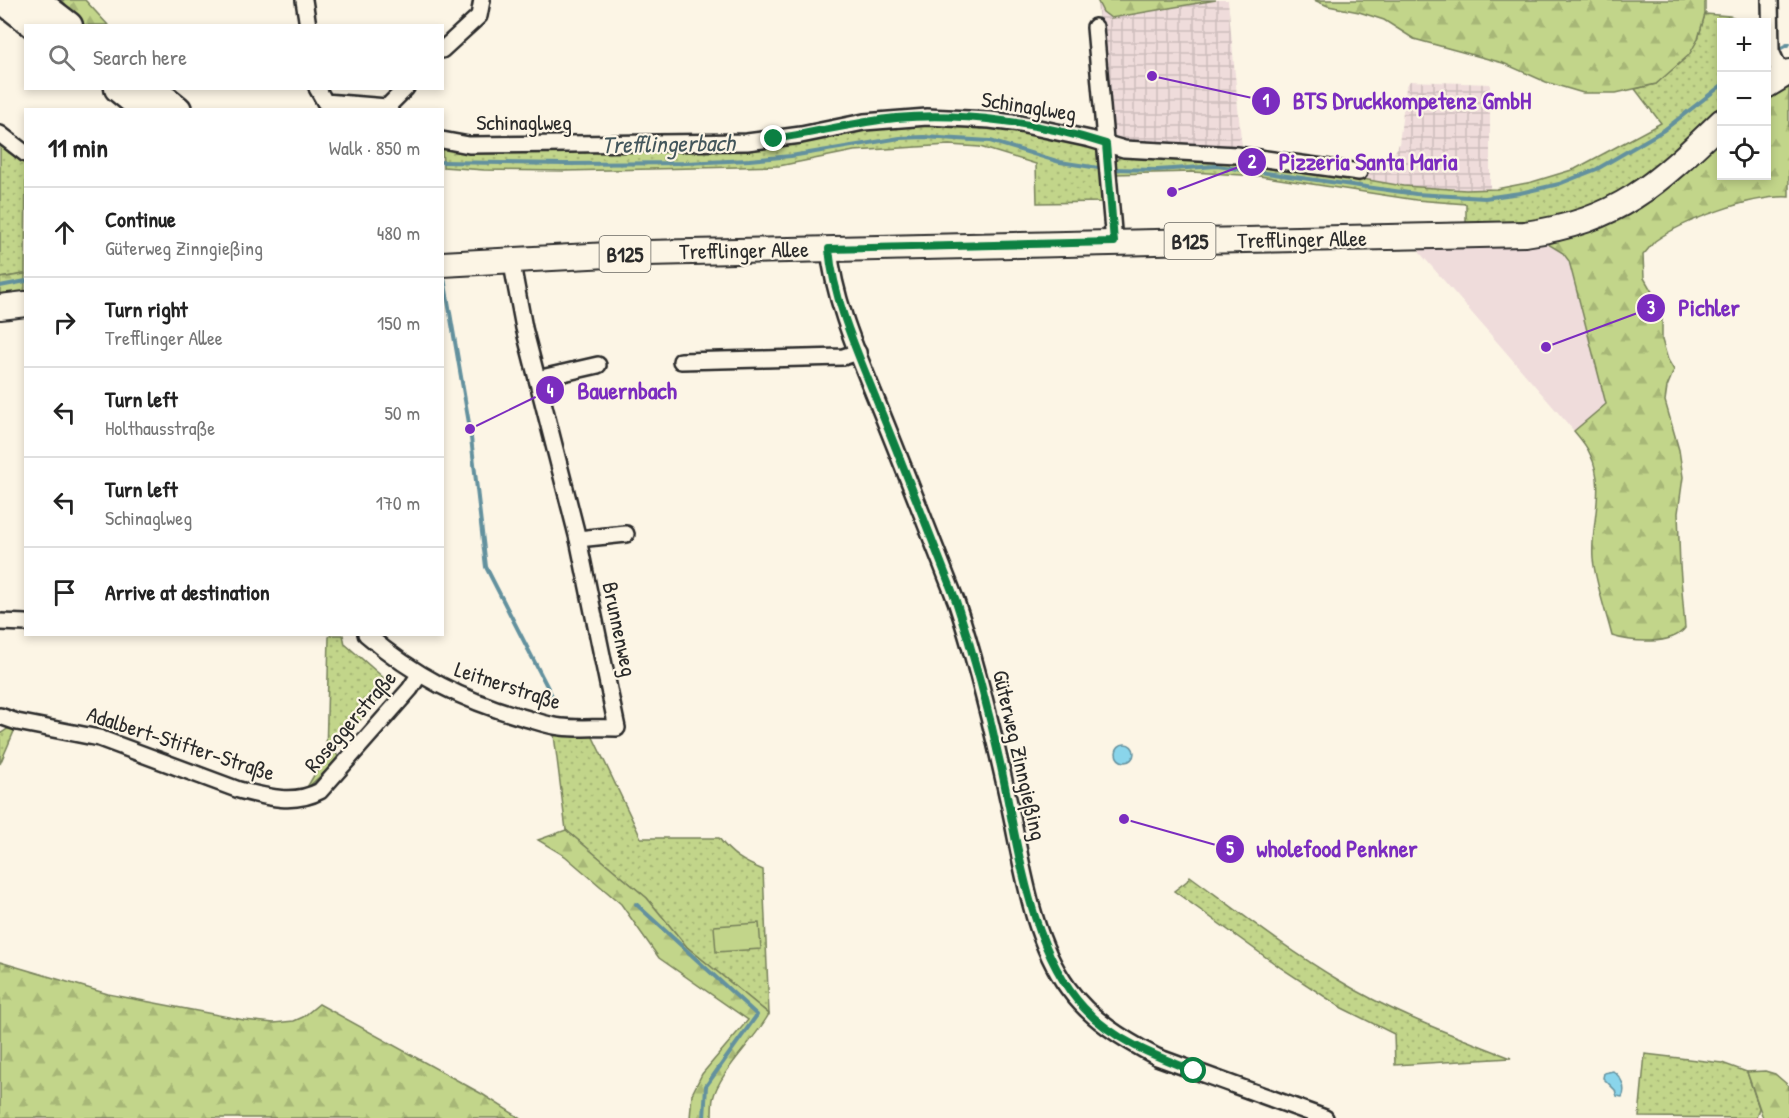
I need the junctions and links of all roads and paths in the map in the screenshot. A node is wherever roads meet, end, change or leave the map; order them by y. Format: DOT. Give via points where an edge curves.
graph roads {
  1 [pos="4,0"];
  2 [pos="34,0"];
  3 [pos="56,0"];
  4 [pos="304,0"];
  5 [pos="482,0"];
  6 [pos="1770,0"];
  7 [pos="34,24"];
  8 [pos="66,24"];
  9 [pos="68,24"];
  10 [pos="308,24"];
  11 [pos="1095,27"];
  12 [pos="444,48"];
  13 [pos="1777,70"];
  14 [pos="121,90"];
  15 [pos="152,90"];
  16 [pos="319,90"];
  17 [pos="404,90"];
  18 [pos="144,108"];
  19 [pos="175,108"];
  20 [pos="388,108"];
  21 [pos="1717,126"];
  22 [pos="0,134"];
  23 [pos="444,140"];
  24 [pos="1106,151"];
  25 [pos="24,152"];
  26 [pos="1359,172"];
  27 [pos="1114,242"];
  28 [pos="830,253"];
  29 [pos="511,259"];
  30 [pos="444,264"];
  31 [pos="24,304"];
  32 [pos="0,307"];
  33 [pos="858,352"];
  34 [pos="681,361"];
  35 [pos="598,365"];
  36 [pos="537,379"];
  37 [pos="626,534"];
  38 [pos="578,539"];
  39 [pos="0,622"];
  40 [pos="24,622"];
  41 [pos="368,636"];
  42 [pos="419,675"];
  43 [pos="1,718"];
  44 [pos="617,728"];
  45 [pos="313,795"];
  46 [pos="1325,1118"];
  1 -- 7 [label="highway"];
  2 -- 8 [label="highway"];
  3 -- 9 [label="highway"];
  4 -- 10 [label="street"];
  5 -- 12 [label="street" via="479,16"];
  6 -- 13 [label="street"];
  11 -- 24 [label="street"];
  14 -- 18 [label="highway"];
  15 -- 19 [label="highway"];
  16 -- 20 [label="street" via="325,102"];
  17 -- 20 [label="street"];
  21 -- 27 [label="main road, Trefflinger Allee / B125" via="1671,170 1631,200 1588,220 1550,231 1494,236"];
  22 -- 25 [label="street"];
  23 -- 24 [label="street, Schinaglweg" via="469,145 747,142 864,122 927,117 990,120 1055,131"];
  24 -- 26 [label="street, Schinaglweg" via="1271,158"];
  24 -- 27 [label="street"];
  27 -- 28 [label="main road, Trefflinger Allee / B125"];
  28 -- 29 [label="main road, Trefflinger Allee / B125" via="646,253"];
  28 -- 33 [label="street, Güterweg Zinngießing" via="836,290"];
  29 -- 30 [label="main road, Trefflinger Allee / B125"];
  29 -- 36 [label="street, Brunnenweg"];
  31 -- 32 [label="main road"];
  33 -- 34 [label="street" via="843,357"];
  33 -- 46 [label="street, Güterweg Zinngießing" via="965,628 1037,923 1067,987 1085,1010 1107,1028 1157,1057"];
  35 -- 36 [label="street"];
  36 -- 38 [label="street, Brunnenweg"];
  37 -- 38 [label="street"];
  38 -- 44 [label="street, Brunnenweg"];
  39 -- 40 [label="street"];
  41 -- 42 [label="street, Leitnerstraße"];
  42 -- 44 [label="street, Leitnerstraße" via="507,713 560,727"];
  42 -- 45 [label="street, Roseggerstraße"];
  43 -- 45 [label="street, Adalbert-Stifter-Straße" via="99,738 215,783 263,797"];
}
